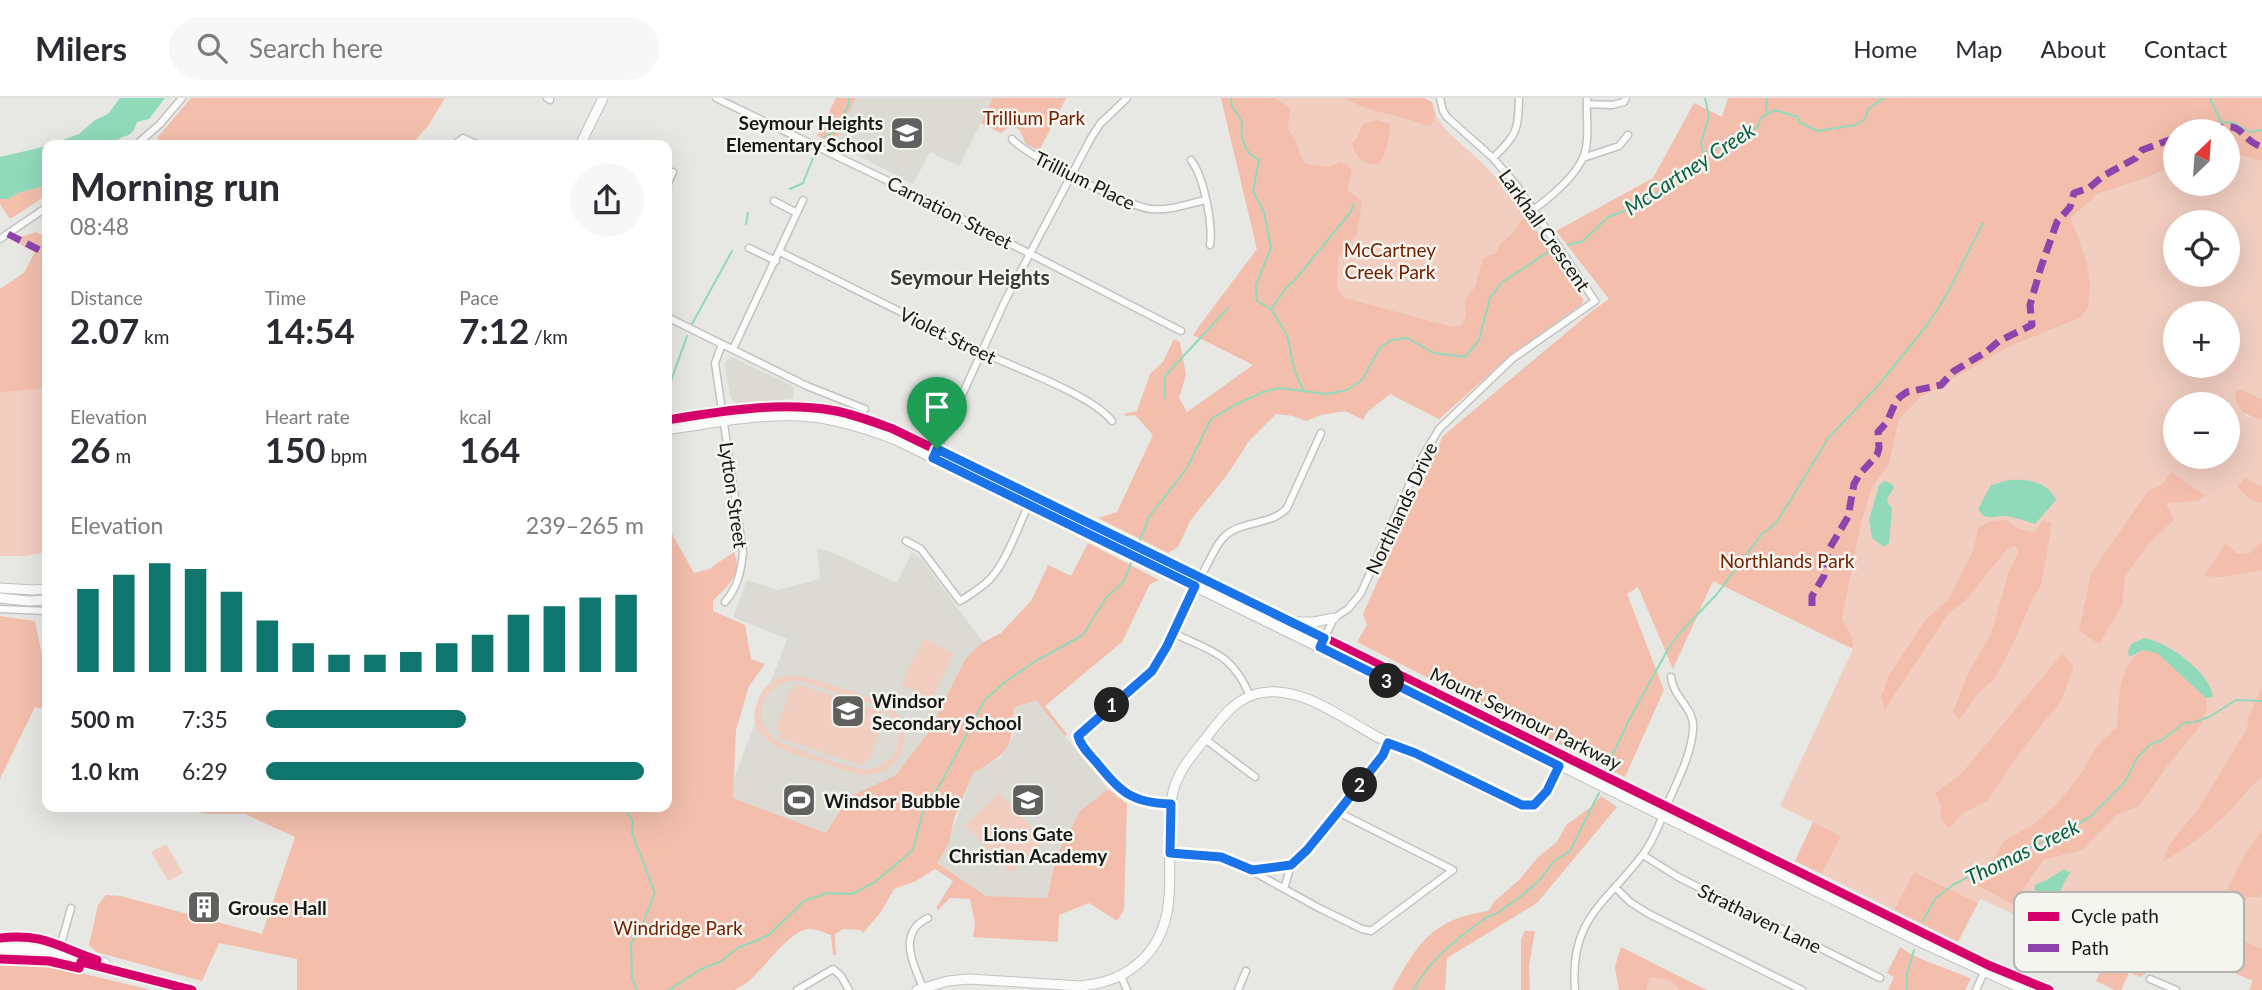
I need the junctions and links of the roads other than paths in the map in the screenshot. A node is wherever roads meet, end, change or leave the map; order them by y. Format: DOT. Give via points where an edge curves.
graph roads {
  1 [pos="182,98"];
  2 [pos="603,98"];
  3 [pos="716,98"];
  4 [pos="1440,98"];
  5 [pos="1519,98"];
  6 [pos="1626,98"];
  7 [pos="1124,99"];
  8 [pos="1587,101"];
  9 [pos="1628,135"];
  10 [pos="1012,139"];
  11 [pos="142,140"];
  12 [pos="582,140"];
  13 [pos="1493,158"];
  14 [pos="1583,158"];
  15 [pos="1191,160"];
  16 [pos="1072,175"];
  17 [pos="803,200"];
  18 [pos="1205,200"];
  19 [pos="774,201"];
  20 [pos="42,210"];
  21 [pos="1534,210"];
  22 [pos="797,213"];
  23 [pos="0,239"];
  24 [pos="1210,245"];
  25 [pos="749,248"];
  26 [pos="780,252"];
  27 [pos="1031,253"];
  28 [pos="776,261"];
  29 [pos="1595,301"];
  30 [pos="672,319"];
  31 [pos="1181,331"];
  32 [pos="722,344"];
  33 [pos="733,349"];
  34 [pos="982,352"];
  35 [pos="865,409"];
  36 [pos="723,416"];
  37 [pos="672,419"];
  38 [pos="1112,421"];
  39 [pos="672,429"];
  40 [pos="1321,433"];
  41 [pos="935,454"];
  42 [pos="1031,500"];
  43 [pos="906,541"];
  44 [pos="1197,582"];
  45 [pos="0,587"];
  46 [pos="42,589"];
  47 [pos="0,598"];
  48 [pos="42,600"];
  49 [pos="725,602"];
  50 [pos="0,609"];
  51 [pos="42,611"];
  52 [pos="1334,618"];
  53 [pos="1292,622"];
  54 [pos="1173,633"];
  55 [pos="1322,643"];
  56 [pos="1671,677"];
  57 [pos="1250,696"];
  58 [pos="1205,739"];
  59 [pos="1388,743"];
  60 [pos="1561,761"];
  61 [pos="1255,778"];
  62 [pos="1171,804"];
  63 [pos="1664,811"];
  64 [pos="1338,812"];
  65 [pos="1170,853"];
  66 [pos="1643,855"];
  67 [pos="1291,865"];
  68 [pos="1252,870"];
  69 [pos="1615,887"];
  70 [pos="1284,889"];
  71 [pos="71,908"];
  72 [pos="928,918"];
  73 [pos="0,945"];
  74 [pos="59,953"];
  75 [pos="0,954"];
  76 [pos="1986,969"];
  77 [pos="1246,971"];
  78 [pos="1121,976"];
  79 [pos="1880,978"];
  80 [pos="2150,979"];
  81 [pos="1061,987"];
  82 [pos="920,989"];
  83 [pos="192,990"];
  84 [pos="797,990"];
  85 [pos="849,990"];
  86 [pos="1127,990"];
  87 [pos="1238,990"];
  88 [pos="1575,990"];
  89 [pos="1802,990"];
  90 [pos="1976,990"];
  91 [pos="2025,990"];
  92 [pos="2049,990"];
  93 [pos="2176,990"];
  1 -- 11 [label="street"];
  2 -- 12 [label="main road"];
  3 -- 27 [label="street, Carnation Street"];
  4 -- 13 [label="street, Larkhall Crescent" via="1447,117"];
  5 -- 13 [label="street" via="1516,132"];
  6 -- 8 [label="street" via="1612,105"];
  7 -- 16 [label="street" via="1100,124"];
  8 -- 14 [label="street"];
  9 -- 14 [label="street" via="1619,146"];
  10 -- 16 [label="street, Trillium Place"];
  13 -- 21 [label="street, Larkhall Crescent"];
  14 -- 21 [label="street" via="1559,191"];
  15 -- 18 [label="street"];
  16 -- 18 [label="street, Trillium Place" via="1142,208 1155,210"];
  16 -- 27 [label="street"];
  17 -- 22 [label="street"];
  18 -- 24 [label="street"];
  19 -- 22 [label="street"];
  20 -- 23 [label="street"];
  21 -- 29 [label="street, Larkhall Crescent"];
  22 -- 26 [label="street"];
  25 -- 28 [label="street"];
  26 -- 28 [label="street"];
  26 -- 34 [label="street, Violet Street"];
  27 -- 31 [label="street, Carnation Street"];
  27 -- 34 [label="street"];
  28 -- 33 [label="street"];
  29 -- 52 [label="street, Northlands Drive" via="1512,359 1439,429 1361,593"];
  30 -- 32 [label="street"];
  32 -- 33 [label="street"];
  32 -- 36 [label="street, Lytton Street" via="715,363"];
  33 -- 35 [label="street"];
  34 -- 38 [label="street, Violet Street" via="1081,397"];
  34 -- 41 [label="street"];
  36 -- 37 [label="main road, Mount Seymour Parkway"];
  36 -- 39 [label="main road, Mount Seymour Parkway"];
  36 -- 41 [label="main road, Mount Seymour Parkway" via="793,407 837,411 893,429"];
  36 -- 49 [label="street, Lytton Street" via="743,552 741,574"];
  40 -- 44 [label="street" via="1287,508 1277,517 1227,533"];
  41 -- 42 [label="main road, Mount Seymour Parkway"];
  42 -- 43 [label="street" via="992,577 960,601 921,549"];
  42 -- 44 [label="main road, Mount Seymour Parkway"];
  44 -- 53 [label="main road, Mount Seymour Parkway"];
  44 -- 54 [label="street"];
  44 -- 55 [label="main road, Mount Seymour Parkway"];
  45 -- 46 [label="main road"];
  47 -- 48 [label="main road"];
  50 -- 51 [label="street"];
  52 -- 53 [label="main road"];
  52 -- 55 [label="street, Northlands Drive"];
  53 -- 55 [label="main road, Mount Seymour Parkway"];
  54 -- 57 [label="street" via="1231,663"];
  54 -- 62 [label="street" via="1147,677 1078,736 1125,793 1135,799"];
  55 -- 60 [label="main road, Mount Seymour Parkway"];
  56 -- 63 [label="street" via="1694,726 1681,774"];
  57 -- 58 [label="main road" via="1228,710"];
  57 -- 59 [label="main road" via="1274,691 1294,694"];
  58 -- 61 [label="street"];
  58 -- 62 [label="main road" via="1180,775"];
  59 -- 60 [label="main road" via="1527,806 1544,796"];
  59 -- 64 [label="street"];
  60 -- 63 [label="main road, Mount Seymour Parkway"];
  62 -- 65 [label="main road"];
  63 -- 66 [label="street"];
  63 -- 76 [label="main road, Mount Seymour Parkway"];
  64 -- 67 [label="street"];
  64 -- 70 [label="street" via="1453,870 1371,931"];
  65 -- 68 [label="street" via="1221,857"];
  65 -- 78 [label="main road" via="1168,909 1161,934 1145,958"];
  66 -- 69 [label="street"];
  66 -- 79 [label="street, Strathaven Lane"];
  67 -- 68 [label="street"];
  67 -- 70 [label="street"];
  68 -- 70 [label="street"];
  69 -- 88 [label="street" via="1580,935 1574,959"];
  69 -- 89 [label="street" via="1649,914"];
  71 -- 74 [label="street"];
  72 -- 82 [label="street" via="918,926 909,947"];
  73 -- 74 [label="main road" via="37,945"];
  74 -- 75 [label="main road"];
  74 -- 83 [label="main road" via="83,955"];
  76 -- 90 [label="street"];
  76 -- 91 [label="main road, Mount Seymour Parkway"];
  76 -- 92 [label="main road, Mount Seymour Parkway"];
  77 -- 87 [label="street"];
  78 -- 81 [label="main road" via="1097,984"];
  78 -- 86 [label="street"];
  80 -- 93 [label="street"];
  81 -- 82 [label="main road" via="948,981"];
  84 -- 85 [label="street" via="833,969"];
}
